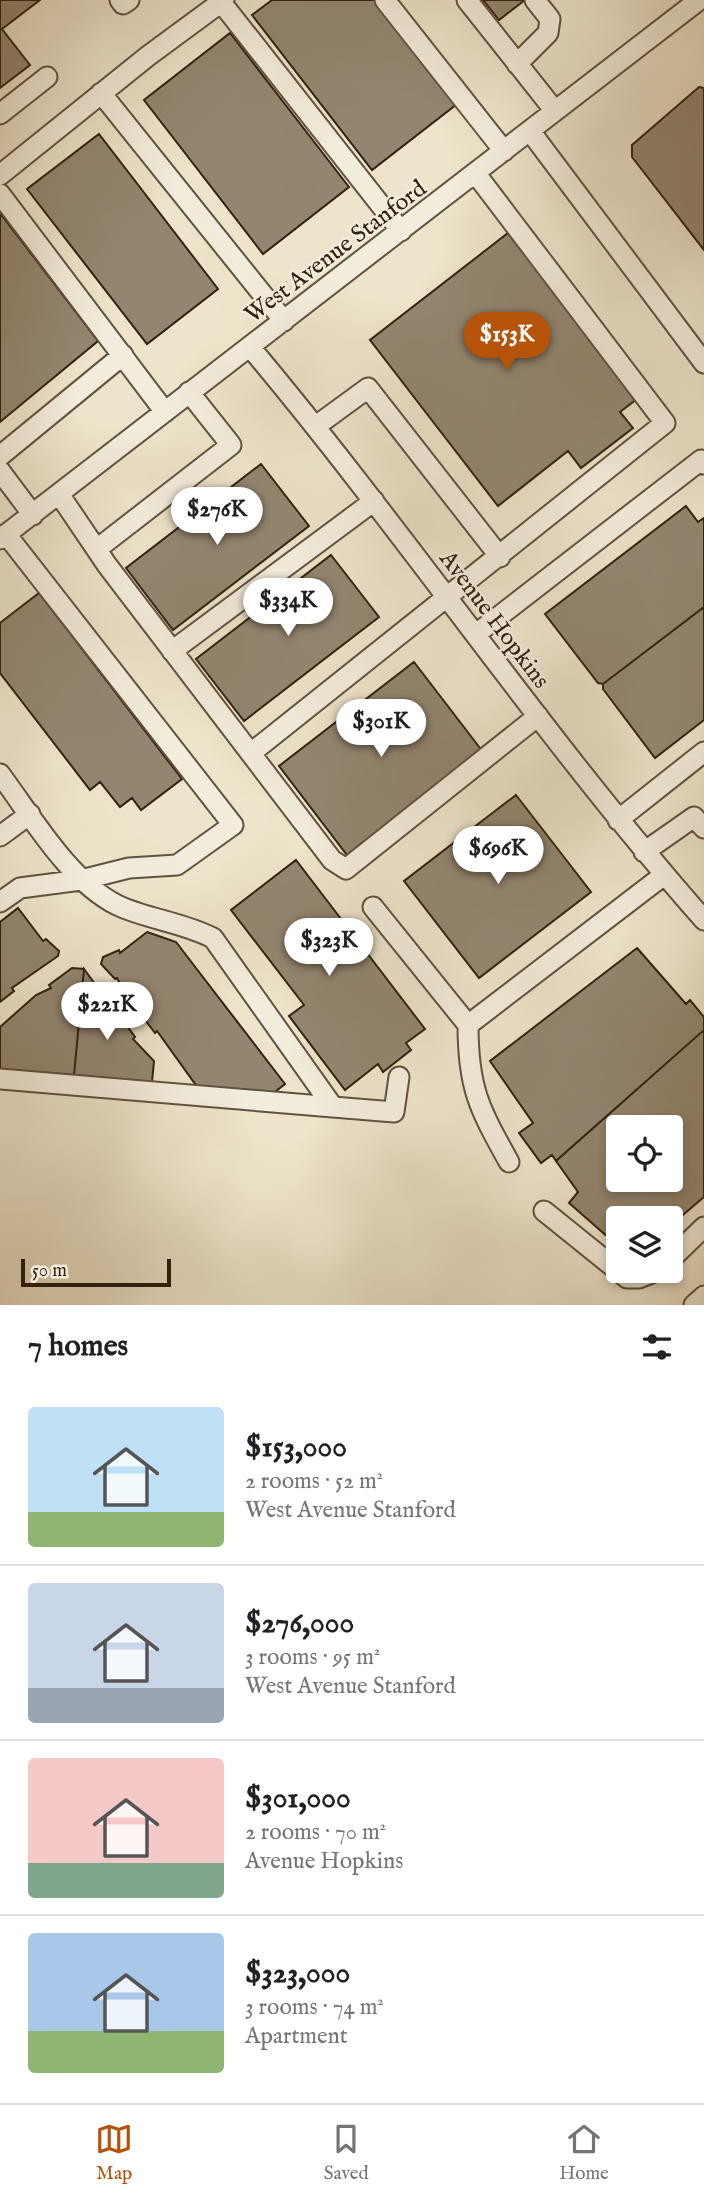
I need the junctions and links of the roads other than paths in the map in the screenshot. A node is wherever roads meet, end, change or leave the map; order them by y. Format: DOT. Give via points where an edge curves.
graph roads {
  1 [pos="120,0"];
  2 [pos="129,0"];
  3 [pos="385,0"];
  4 [pos="467,0"];
  5 [pos="535,0"];
  6 [pos="699,0"];
  7 [pos="222,1"];
  8 [pos="517,64"];
  9 [pos="47,77"];
  10 [pos="102,93"];
  11 [pos="555,111"];
  12 [pos="0,114"];
  13 [pos="530,131"];
  14 [pos="505,151"];
  15 [pos="476,174"];
  16 [pos="0,175"];
  17 [pos="0,194"];
  18 [pos="401,231"];
  19 [pos="284,321"];
  20 [pos="250,347"];
  21 [pos="123,355"];
  22 [pos="704,363"];
  23 [pos="189,392"];
  24 [pos="165,412"];
  25 [pos="316,426"];
  26 [pos="0,456"];
  27 [pos="704,464"];
  28 [pos="0,471"];
  29 [pos="59,494"];
  30 [pos="374,501"];
  31 [pos="33,514"];
  32 [pos="3,537"];
  33 [pos="97,550"];
  34 [pos="500,557"];
  35 [pos="448,598"];
  36 [pos="475,634"];
  37 [pos="172,650"];
  38 [pos="538,716"];
  39 [pos="251,752"];
  40 [pos="704,752"];
  41 [pos="0,774"];
  42 [pos="30,814"];
  43 [pos="618,820"];
  44 [pos="704,828"];
  45 [pos="0,836"];
  46 [pos="644,852"];
  47 [pos="664,875"];
  48 [pos="81,880"];
  49 [pos="0,902"];
  50 [pos="373,907"];
  51 [pos="704,920"];
  52 [pos="468,1025"];
  53 [pos="399,1077"];
  54 [pos="0,1079"];
  55 [pos="333,1107"];
  56 [pos="509,1162"];
  57 [pos="544,1212"];
  58 [pos="704,1227"];
  59 [pos="683,1247"];
  60 [pos="606,1261"];
  61 [pos="704,1296"];
  62 [pos="694,1305"];
  1 -- 2 [label="street" via="123,4"];
  3 -- 14 [label="street"];
  4 -- 8 [label="street"];
  5 -- 8 [label="street" via="550,19 548,33"];
  6 -- 11 [label="street, West Avenue Stanford"];
  7 -- 10 [label="street"];
  7 -- 18 [label="street"];
  8 -- 11 [label="street"];
  9 -- 12 [label="street"];
  10 -- 16 [label="street"];
  10 -- 19 [label="street"];
  11 -- 13 [label="street, West Avenue Stanford"];
  13 -- 14 [label="street, West Avenue Stanford"];
  13 -- 22 [label="street"];
  14 -- 15 [label="street, West Avenue Stanford"];
  15 -- 18 [label="street, West Avenue Stanford"];
  15 -- 34 [label="street" via="665,423"];
  17 -- 21 [label="street"];
  18 -- 19 [label="street, West Avenue Stanford"];
  19 -- 20 [label="street, West Avenue Stanford"];
  20 -- 23 [label="street, West Avenue Stanford"];
  20 -- 25 [label="street, Avenue Hopkins"];
  21 -- 24 [label="street"];
  21 -- 26 [label="street"];
  23 -- 24 [label="street, West Avenue Stanford"];
  23 -- 33 [label="street" via="231,445"];
  24 -- 29 [label="street, West Avenue Stanford"];
  25 -- 30 [label="street, Avenue Hopkins"];
  25 -- 34 [label="street" via="368,388"];
  27 -- 36 [label="street" via="701,460"];
  28 -- 31 [label="street"];
  29 -- 31 [label="street, West Avenue Stanford"];
  29 -- 33 [label="street"];
  30 -- 35 [label="street, Avenue Hopkins"];
  30 -- 37 [label="street"];
  31 -- 32 [label="street, West Avenue Stanford"];
  32 -- 48 [label="street" via="233,825 177,865 129,868"];
  33 -- 37 [label="street"];
  34 -- 35 [label="street"];
  35 -- 36 [label="street, Avenue Hopkins"];
  35 -- 39 [label="street"];
  36 -- 38 [label="street, Avenue Hopkins"];
  37 -- 39 [label="street"];
  38 -- 39 [label="street" via="346,869 332,860"];
  38 -- 43 [label="street, Avenue Hopkins"];
  40 -- 43 [label="street"];
  41 -- 42 [label="street"];
  42 -- 45 [label="street"];
  42 -- 48 [label="street"];
  43 -- 46 [label="street, Avenue Hopkins"];
  44 -- 46 [label="street" via="694,817"];
  46 -- 47 [label="street, Avenue Hopkins"];
  47 -- 51 [label="street, Avenue Hopkins"];
  47 -- 52 [label="street"];
  48 -- 49 [label="street" via="20,888"];
  48 -- 55 [label="street" via="118,905 213,937"];
  50 -- 52 [label="street"];
  52 -- 56 [label="street" via="468,1061 478,1105"];
  53 -- 55 [label="street" via="394,1112"];
  54 -- 55 [label="street"];
  57 -- 60 [label="street"];
  58 -- 59 [label="street"];
  61 -- 62 [label="street"];
}
